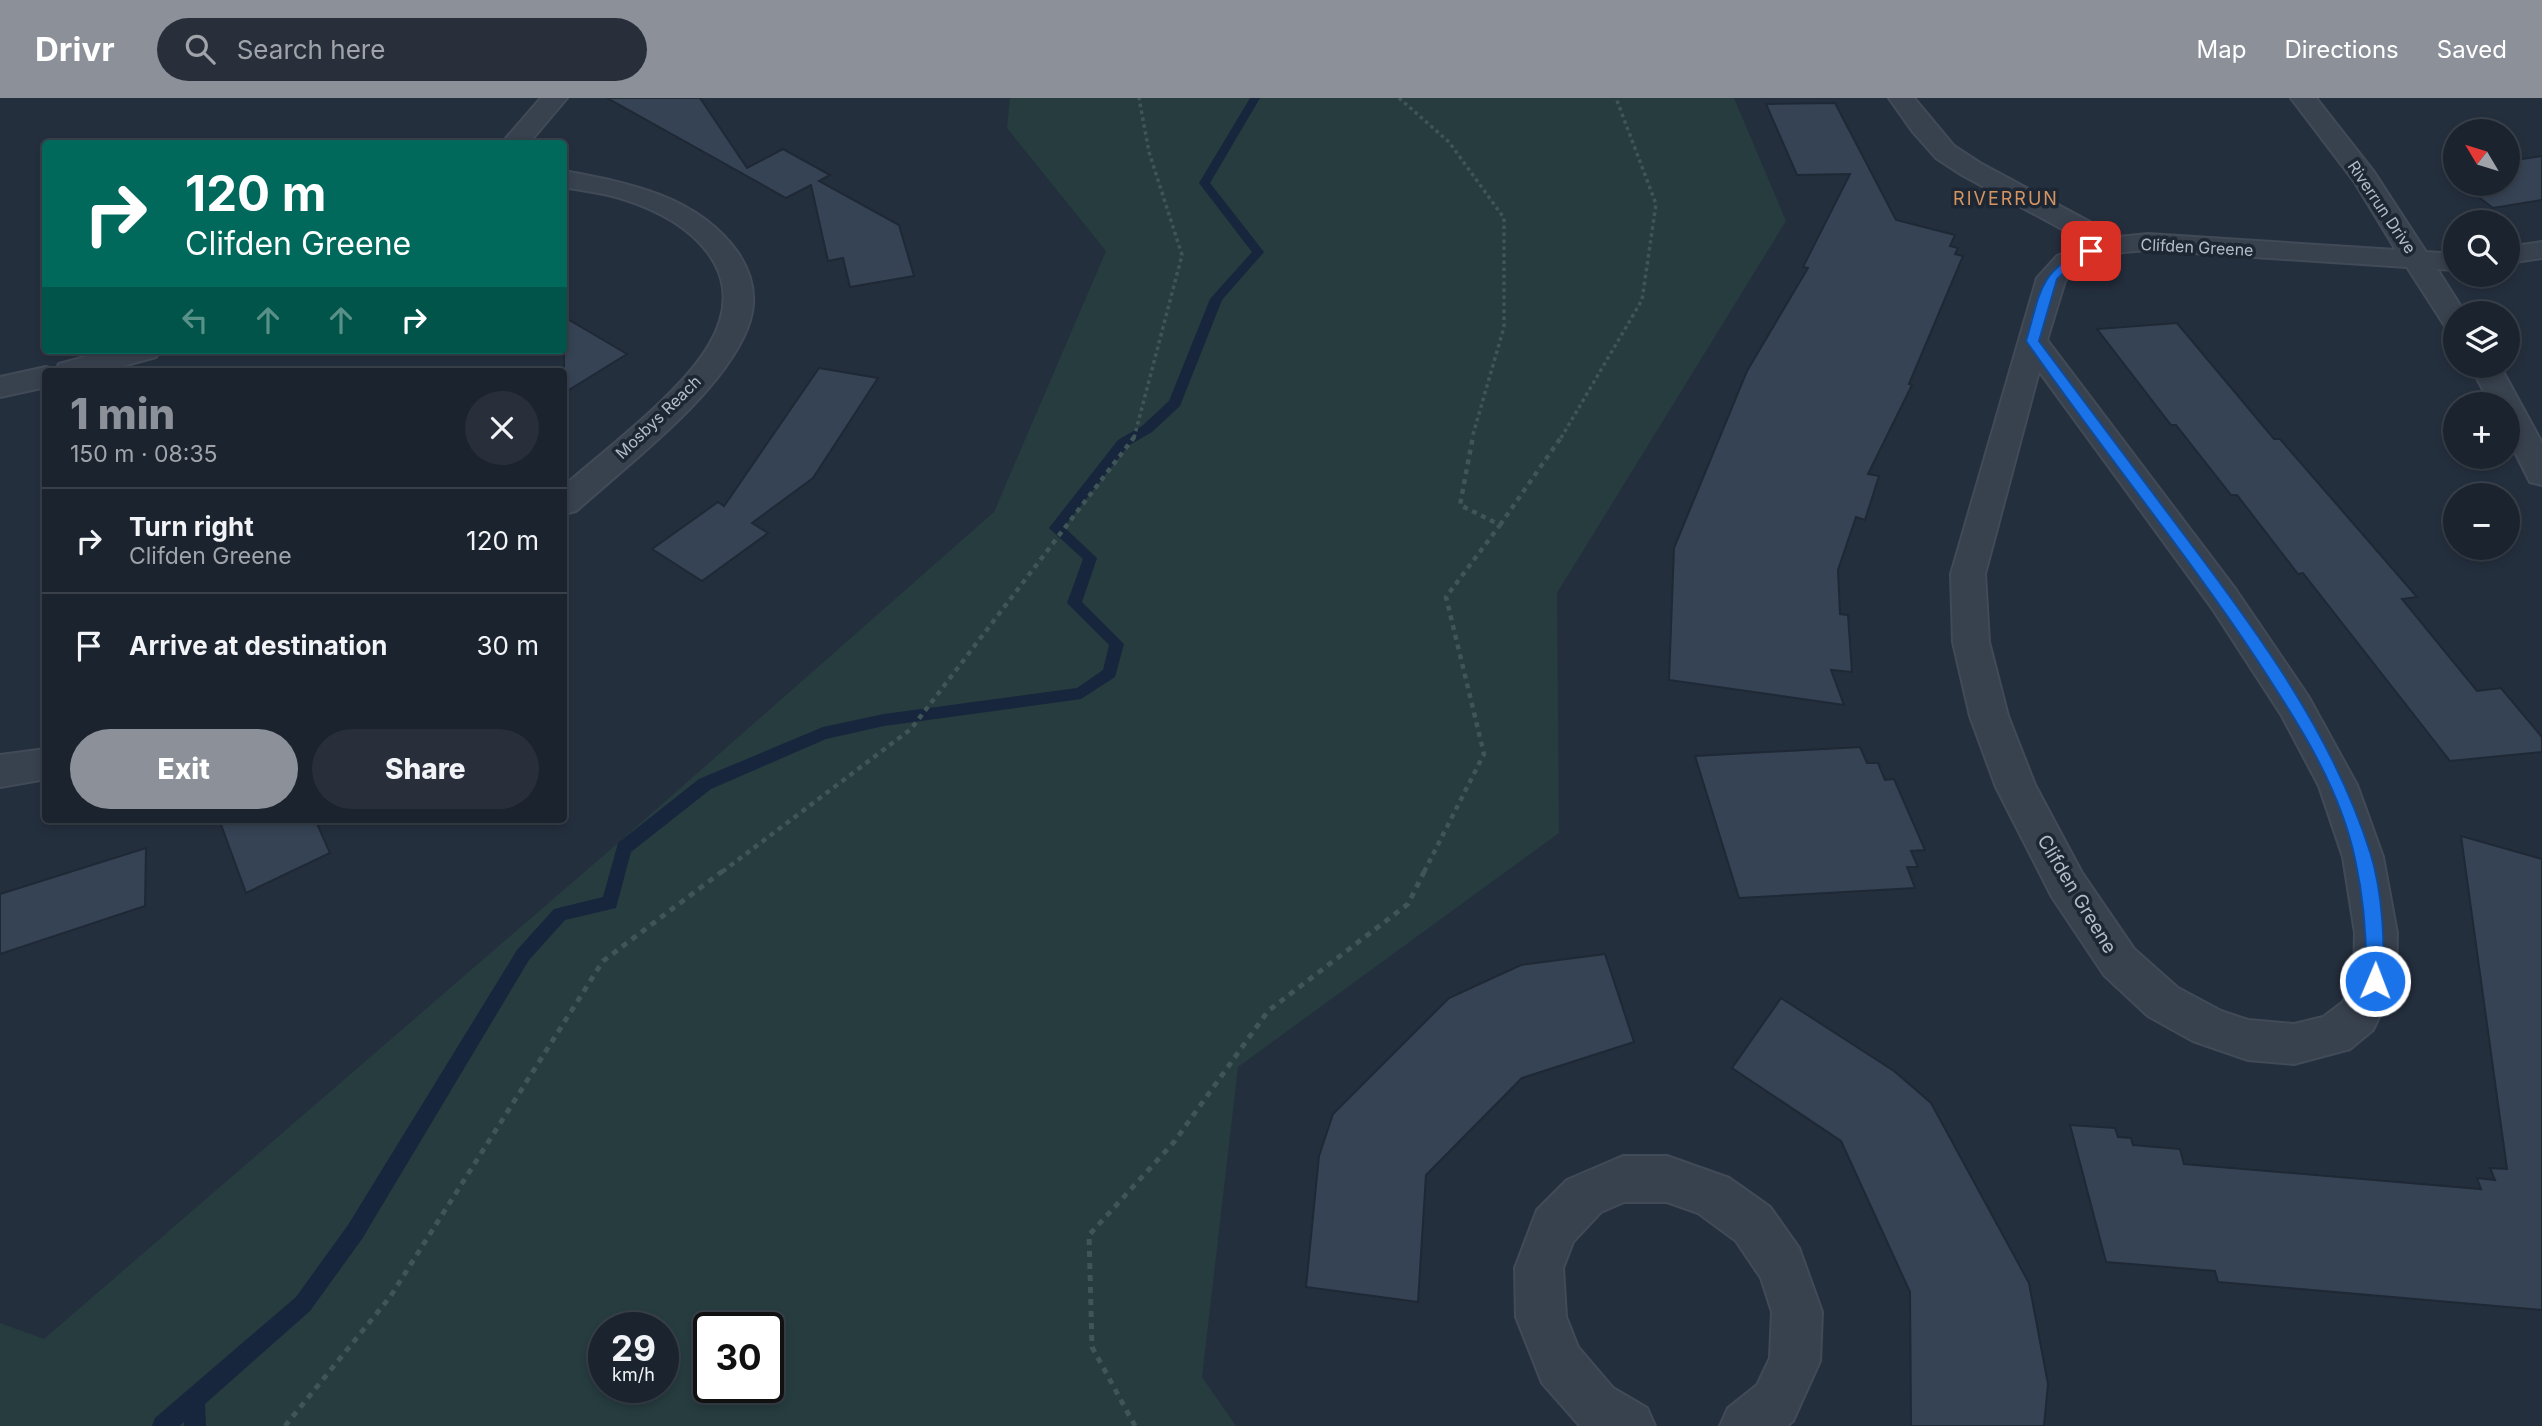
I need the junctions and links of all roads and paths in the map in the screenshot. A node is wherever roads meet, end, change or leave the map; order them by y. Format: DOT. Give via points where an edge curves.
graph roads {
  1 [pos="555,98"];
  2 [pos="1139,98"];
  3 [pos="1399,98"];
  4 [pos="1616,98"];
  5 [pos="1901,98"];
  6 [pos="2302,98"];
  7 [pos="518,140"];
  8 [pos="567,180"];
  9 [pos="2112,246"];
  10 [pos="2542,250"];
  11 [pos="2520,253"];
  12 [pos="2418,261"];
  13 [pos="2443,262"];
  14 [pos="2443,301"];
  15 [pos="2032,341"];
  16 [pos="131,354"];
  17 [pos="81,368"];
  18 [pos="42,378"];
  19 [pos="0,387"];
  20 [pos="2520,431"];
  21 [pos="2542,474"];
  22 [pos="567,500"];
  23 [pos="1500,525"];
  24 [pos="42,765"];
  25 [pos="0,771"];
  26 [pos="1773,1418"];
  27 [pos="285,1426"];
  28 [pos="1135,1426"];
  29 [pos="1629,1426"];
  1 -- 7 [label="street"];
  2 -- 27 [label="path" via="1149,152 1182,255 1136,435 911,729 603,961 390,1297"];
  3 -- 23 [label="path" via="1449,142 1504,218 1504,327 1472,438 1460,505"];
  4 -- 23 [label="path" via="1656,204 1642,300 1566,430"];
  5 -- 9 [label="street" via="1945,152"];
  6 -- 12 [label="street, Riverrun Drive" via="2365,178"];
  8 -- 22 [label="street, Mosbys Reach" via="635,195 684,215 727,255 738,280 739,303 734,327 683,397"];
  9 -- 12 [label="street, Clifden Greene" via="2148,242"];
  9 -- 15 [label="street, Clifden Greene" via="2067,262 2051,278"];
  10 -- 11 [label="street"];
  12 -- 13 [label="street, Clifden Greene"];
  12 -- 14 [label="street, Riverrun Drive"];
  15 -- 15 [label="street, Clifden Greene" via="1968,574 1971,642 1989,716 2016,787 2067,885 2111,951 2163,1002 2208,1027 2248,1040 2294,1044 2334,1035 2358,1016 2375,981 2376,933 2363,857 2338,785 2295,706 2224,599"];
  16 -- 17 [label="street"];
  18 -- 19 [label="street"];
  20 -- 21 [label="street"];
  23 -- 28 [label="path" via="1446,597 1484,754 1408,904 1268,1011 1174,1142 1089,1235 1092,1347"];
  24 -- 25 [label="street"];
  26 -- 29 [label="street" via="1795,1361 1797,1312 1782,1265 1753,1224 1712,1194 1667,1179 1623,1179 1584,1196 1554,1227 1539,1268 1541,1317 1560,1365 1595,1406"];
}
